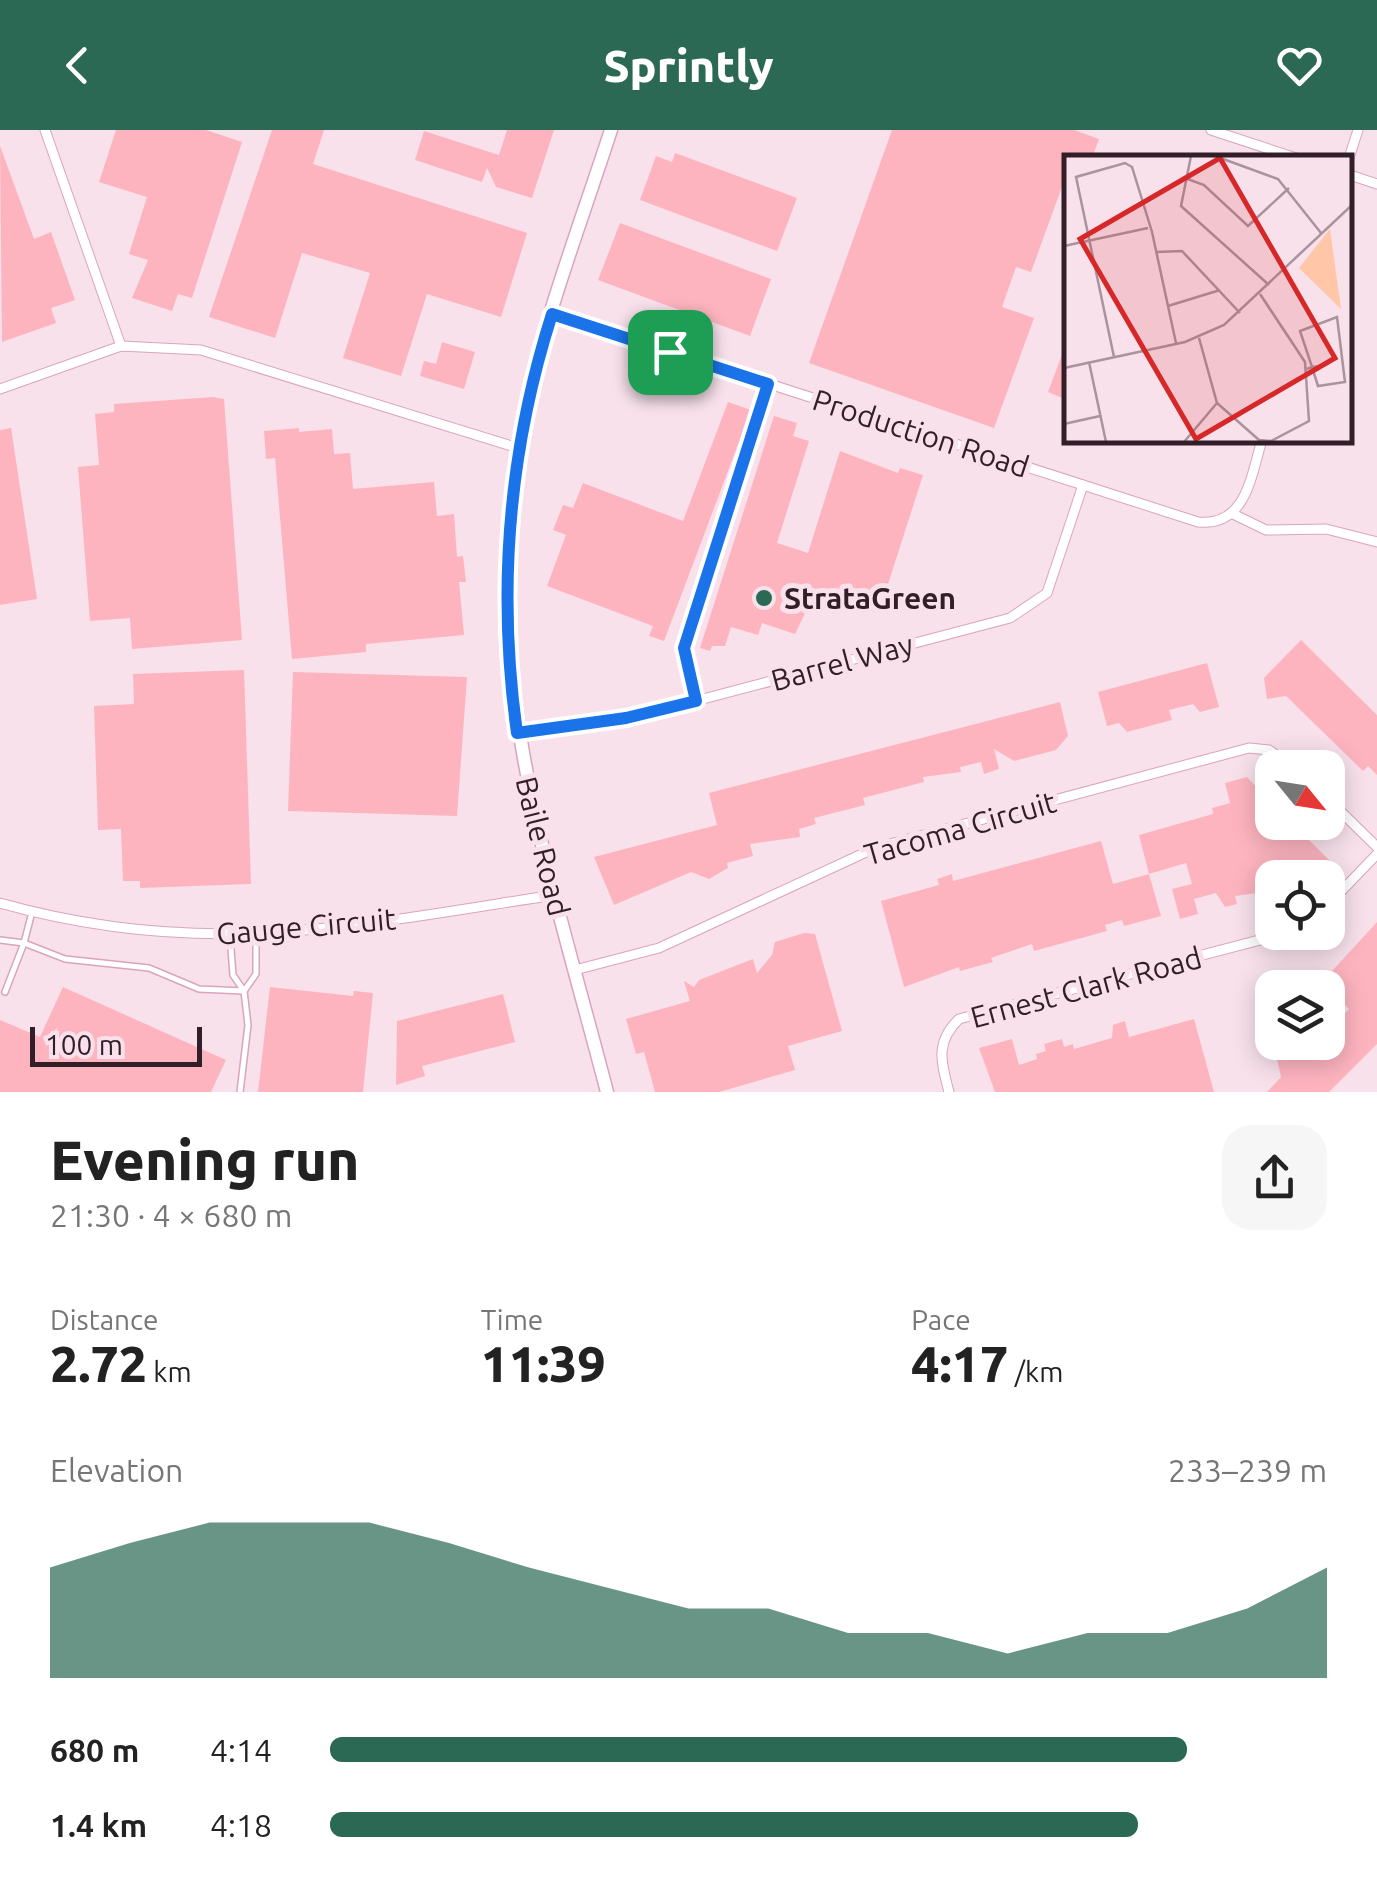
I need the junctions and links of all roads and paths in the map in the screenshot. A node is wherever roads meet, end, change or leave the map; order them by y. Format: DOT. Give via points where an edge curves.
graph roads {
  1 [pos="45,130"];
  2 [pos="611,130"];
  3 [pos="1211,130"];
  4 [pos="1358,130"];
  5 [pos="1287,155"];
  6 [pos="1351,155"];
  7 [pos="1352,176"];
  8 [pos="1377,184"];
  9 [pos="552,314"];
  10 [pos="121,346"];
  11 [pos="768,384"];
  12 [pos="0,389"];
  13 [pos="1261,442"];
  14 [pos="518,448"];
  15 [pos="1084,485"];
  16 [pos="1233,514"];
  17 [pos="1377,542"];
  18 [pos="696,701"];
  19 [pos="517,733"];
  20 [pos="1269,750"];
  21 [pos="1345,817"];
  22 [pos="1377,851"];
  23 [pos="1345,886"];
  24 [pos="554,895"];
  25 [pos="0,903"];
  26 [pos="32,912"];
  27 [pos="230,936"];
  28 [pos="256,936"];
  29 [pos="0,940"];
  30 [pos="1255,941"];
  31 [pos="24,944"];
  32 [pos="575,970"];
  33 [pos="4,992"];
  34 [pos="244,992"];
  35 [pos="240,1092"];
  36 [pos="606,1092"];
  37 [pos="949,1092"];
  1 -- 10 [label="street"];
  2 -- 9 [label="street, Baile Road"];
  3 -- 5 [label="street"];
  4 -- 6 [label="street"];
  7 -- 8 [label="street"];
  9 -- 11 [label="street, Production Road"];
  9 -- 14 [label="street, Baile Road"];
  10 -- 12 [label="street"];
  10 -- 14 [label="street" via="202,350 246,360"];
  11 -- 15 [label="street, Production Road"];
  11 -- 18 [label="lane" via="684,648"];
  13 -- 16 [label="street"];
  14 -- 19 [label="street, Baile Road" via="505,616"];
  15 -- 16 [label="street, Production Road" via="1198,522"];
  15 -- 18 [label="street, Barrel Way" via="1054,580 1028,610"];
  16 -- 17 [label="street" via="1266,530 1326,529"];
  18 -- 19 [label="street, Barrel Way"];
  19 -- 24 [label="street, Baile Road"];
  20 -- 32 [label="street, Tacoma Circuit" via="1250,748 875,848 659,948"];
  21 -- 22 [label="street"];
  22 -- 23 [label="street"];
  24 -- 28 [label="street, Gauge Circuit"];
  24 -- 32 [label="street, Baile Road"];
  25 -- 26 [label="street, Gauge Circuit"];
  26 -- 27 [label="street, Gauge Circuit" via="73,924"];
  26 -- 31 [label="lane"];
  27 -- 28 [label="street, Gauge Circuit"];
  27 -- 34 [label="lane" via="233,975"];
  28 -- 34 [label="lane" via="256,974"];
  29 -- 31 [label="lane"];
  30 -- 37 [label="street, Ernest Clark Road" via="959,1020 944,1034 940,1057"];
  31 -- 33 [label="lane"];
  31 -- 34 [label="lane" via="64,960 150,968 199,990"];
  32 -- 36 [label="street, Baile Road"];
  34 -- 35 [label="lane" via="248,1025"];
}
